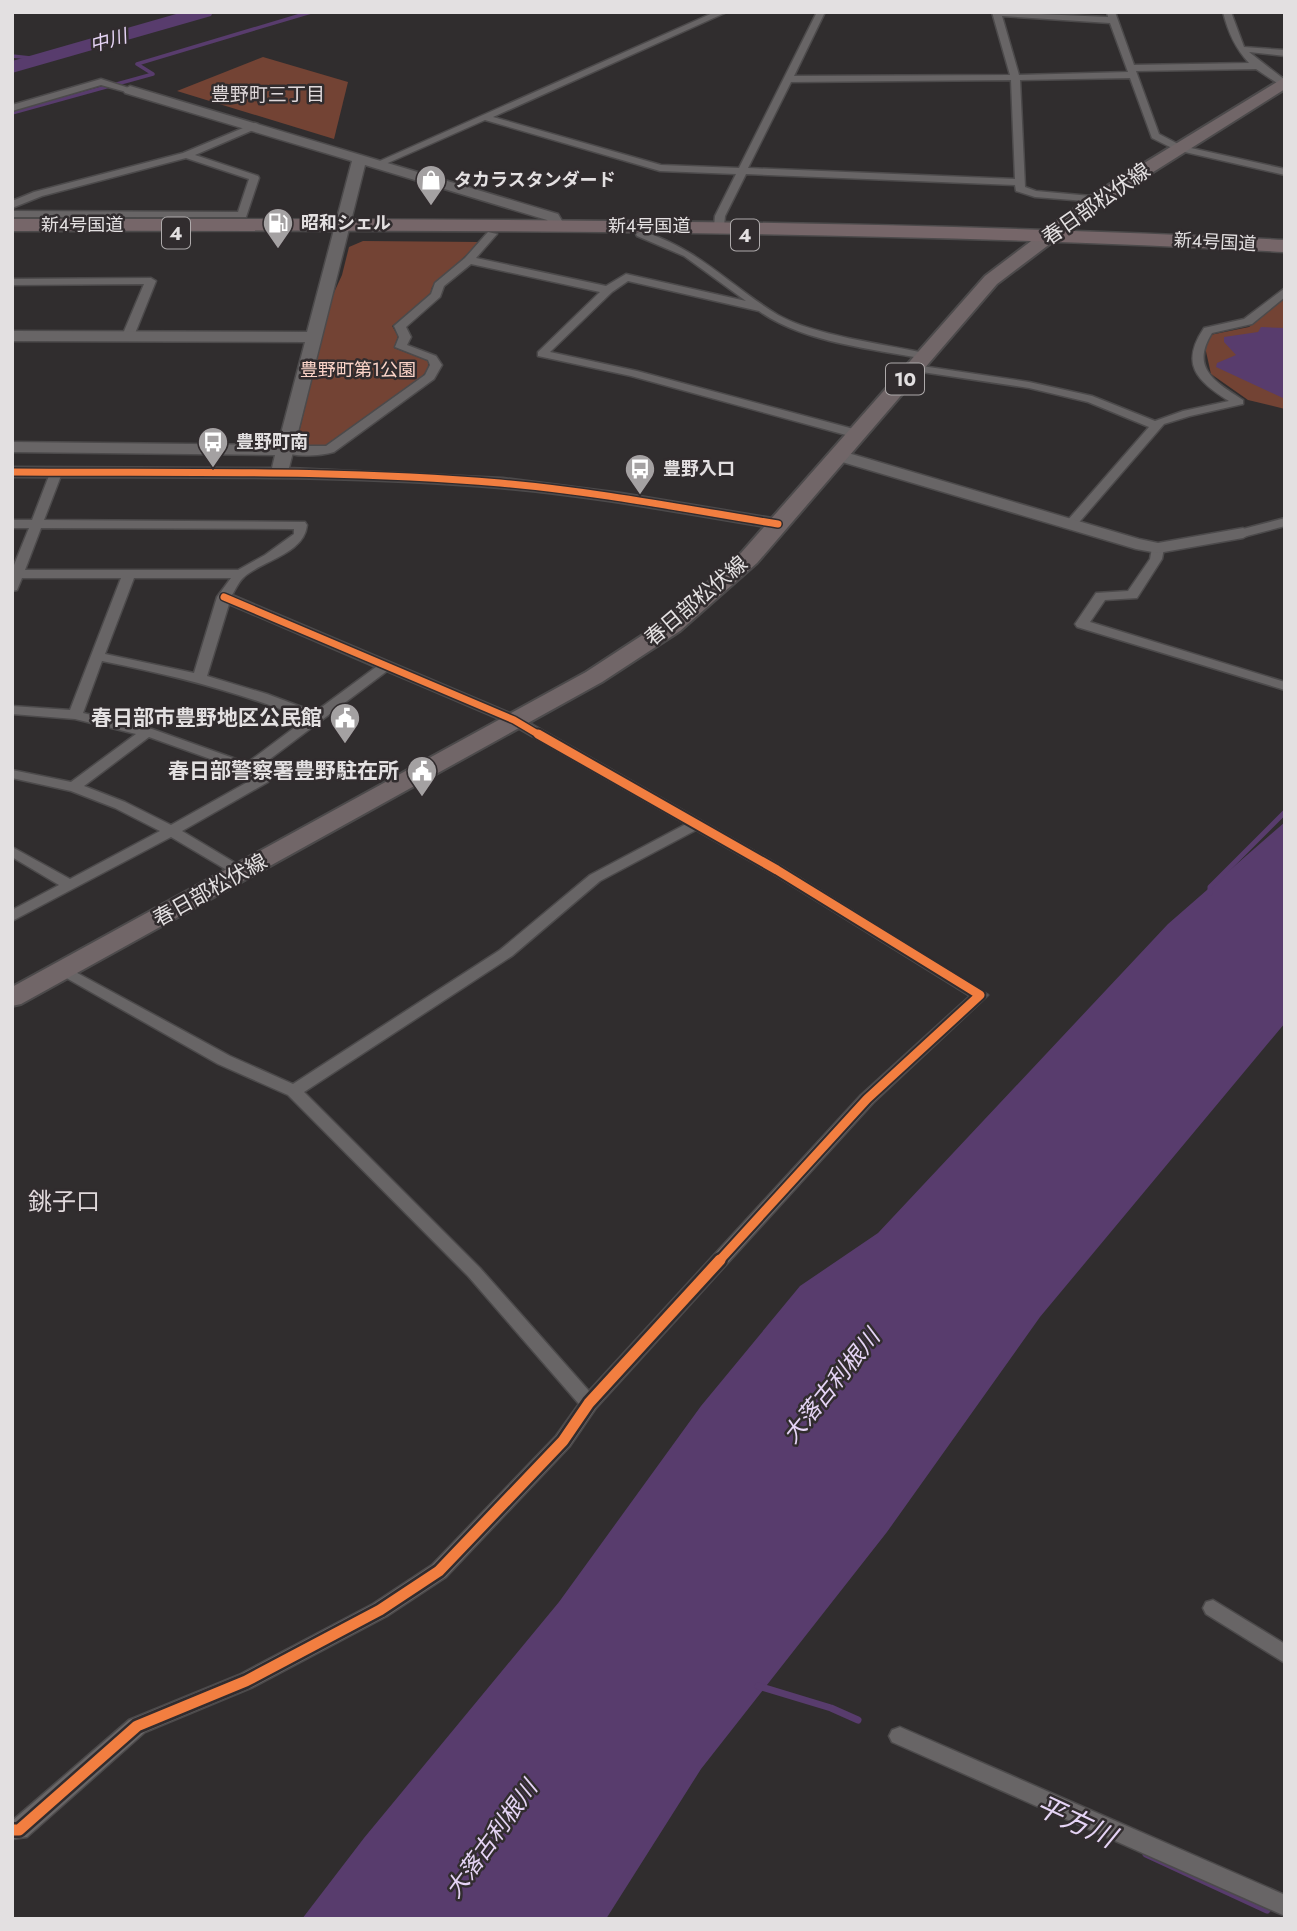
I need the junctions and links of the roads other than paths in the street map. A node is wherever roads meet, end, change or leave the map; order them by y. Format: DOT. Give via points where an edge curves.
graph roads {
  1 [pos="723,12"];
  2 [pos="821,12"];
  3 [pos="1227,12"];
  4 [pos="996,13"];
  5 [pos="1112,16"];
  6 [pos="1241,49"];
  7 [pos="1285,53"];
  8 [pos="1257,66"];
  9 [pos="1133,71"];
  10 [pos="1015,77"];
  11 [pos="788,79"];
  12 [pos="1284,82"];
  13 [pos="124,88"];
  14 [pos="12,108"];
  15 [pos="484,117"];
  16 [pos="255,126"];
  17 [pos="1179,148"];
  18 [pos="186,155"];
  19 [pos="360,158"];
  20 [pos="378,164"];
  21 [pos="742,172"];
  22 [pos="1285,172"];
  23 [pos="1018,182"];
  24 [pos="1098,199"];
  25 [pos="12,205"];
  26 [pos="12,214"];
  27 [pos="12,225"];
  28 [pos="558,226"];
  29 [pos="719,226"];
  30 [pos="342,229"];
  31 [pos="12,233"];
  32 [pos="492,234"];
  33 [pos="641,234"];
  34 [pos="1046,238"];
  35 [pos="1285,246"];
  36 [pos="1285,254"];
  37 [pos="469,260"];
  38 [pos="12,282"];
  39 [pos="608,290"];
  40 [pos="1285,291"];
  41 [pos="762,308"];
  42 [pos="12,336"];
  43 [pos="128,337"];
  44 [pos="315,337"];
  45 [pos="920,362"];
  46 [pos="1157,426"];
  47 [pos="858,434"];
  48 [pos="12,447"];
  49 [pos="286,450"];
  50 [pos="838,455"];
  51 [pos="12,472"];
  52 [pos="55,472"];
  53 [pos="279,474"];
  54 [pos="1285,522"];
  55 [pos="12,524"];
  56 [pos="34,524"];
  57 [pos="778,524"];
  58 [pos="1071,524"];
  59 [pos="1243,533"];
  60 [pos="1158,548"];
  61 [pos="17,574"];
  62 [pos="130,574"];
  63 [pos="240,574"];
  64 [pos="12,587"];
  65 [pos="223,597"];
  66 [pos="97,656"];
  67 [pos="387,665"];
  68 [pos="200,676"];
  69 [pos="1285,685"];
  70 [pos="12,710"];
  71 [pos="75,715"];
  72 [pos="316,718"];
  73 [pos="514,720"];
  74 [pos="148,732"];
  75 [pos="249,768"];
  76 [pos="12,775"];
  77 [pos="74,787"];
  78 [pos="697,824"];
  79 [pos="172,831"];
  80 [pos="12,851"];
  81 [pos="242,873"];
  82 [pos="69,885"];
  83 [pos="12,916"];
  84 [pos="62,971"];
  85 [pos="12,998"];
  86 [pos="294,1091"];
  87 [pos="589,1403"];
  88 [pos="1213,1608"];
  89 [pos="1285,1656"];
  90 [pos="900,1736"];
  91 [pos="12,1830"];
  92 [pos="1285,1906"];
  1 -- 15 [label="street"];
  2 -- 11 [label="street"];
  3 -- 6 [label="street"];
  4 -- 5 [label="street"];
  4 -- 10 [label="street"];
  5 -- 9 [label="street"];
  6 -- 7 [label="street"];
  6 -- 8 [label="street"];
  8 -- 9 [label="street"];
  8 -- 12 [label="street"];
  9 -- 10 [label="street"];
  9 -- 17 [label="street" via="1154,135"];
  10 -- 11 [label="street"];
  10 -- 23 [label="street"];
  11 -- 21 [label="street"];
  12 -- 17 [label="main road, 春日部松伏線 / 10"];
  13 -- 14 [label="street" via="101,82"];
  13 -- 16 [label="street"];
  15 -- 20 [label="street"];
  15 -- 21 [label="street" via="652,167"];
  16 -- 18 [label="street"];
  16 -- 19 [label="street"];
  17 -- 22 [label="street"];
  17 -- 24 [label="main road, 春日部松伏線 / 10"];
  18 -- 25 [label="street"];
  18 -- 26 [label="street" via="254,178 242,215"];
  19 -- 20 [label="street"];
  19 -- 30 [label="street"];
  20 -- 28 [label="street" via="553,218"];
  21 -- 23 [label="street"];
  21 -- 29 [label="street"];
  23 -- 24 [label="street" via="1020,190 1035,194"];
  24 -- 34 [label="main road, 春日部松伏線 / 10"];
  27 -- 30 [label="highway, 新4号国道 / 4"];
  28 -- 29 [label="highway, 新4号国道 / 4"];
  28 -- 30 [label="highway, 新4号国道 / 4"];
  29 -- 34 [label="highway, 新4号国道 / 4"];
  30 -- 31 [label="highway, 新4号国道 / 4"];
  30 -- 32 [label="highway, 新4号国道 / 4"];
  30 -- 44 [label="street"];
  32 -- 33 [label="highway, 新4号国道 / 4"];
  32 -- 37 [label="street"];
  33 -- 34 [label="highway, 新4号国道 / 4"];
  33 -- 41 [label="street" via="688,254"];
  34 -- 35 [label="highway, 新4号国道 / 4"];
  34 -- 36 [label="highway, 新4号国道 / 4"];
  34 -- 45 [label="main road, 春日部松伏線 / 10" via="991,280"];
  37 -- 39 [label="street"];
  37 -- 49 [label="street" via="400,326 405,337 401,347 432,358 436,365 430,377 330,449"];
  38 -- 43 [label="street" via="150,281"];
  39 -- 41 [label="street" via="626,277"];
  39 -- 47 [label="street" via="542,354 633,373"];
  40 -- 46 [label="street" via="1248,322 1208,330 1197,349 1200,373 1239,402 1187,413"];
  41 -- 45 [label="street" via="776,318 828,336"];
  42 -- 43 [label="street"];
  43 -- 44 [label="street"];
  44 -- 49 [label="street"];
  45 -- 46 [label="street" via="1092,399"];
  45 -- 47 [label="main road, 春日部松伏線 / 10"];
  46 -- 58 [label="street"];
  47 -- 50 [label="main road, 春日部松伏線 / 10"];
  48 -- 49 [label="street"];
  49 -- 53 [label="street"];
  50 -- 57 [label="main road, 春日部松伏線 / 10"];
  50 -- 58 [label="street"];
  51 -- 52 [label="street"];
  52 -- 53 [label="street"];
  52 -- 56 [label="street"];
  53 -- 57 [label="street" via="509,484"];
  54 -- 59 [label="street"];
  55 -- 56 [label="street"];
  56 -- 61 [label="street"];
  56 -- 63 [label="street" via="301,525 300,535"];
  57 -- 73 [label="main road, 春日部松伏線 / 10" via="749,558 672,626 594,677"];
  58 -- 60 [label="street"];
  59 -- 60 [label="street"];
  60 -- 69 [label="street" via="1132,596 1101,596 1082,624"];
  61 -- 62 [label="street"];
  61 -- 64 [label="street"];
  62 -- 63 [label="street"];
  62 -- 66 [label="street"];
  63 -- 65 [label="street"];
  65 -- 67 [label="street"];
  65 -- 68 [label="street"];
  66 -- 68 [label="street"];
  66 -- 71 [label="street"];
  67 -- 72 [label="street"];
  67 -- 73 [label="street"];
  68 -- 72 [label="street" via="268,696"];
  70 -- 71 [label="street"];
  71 -- 74 [label="street"];
  72 -- 75 [label="street"];
  73 -- 78 [label="street"];
  73 -- 81 [label="main road, 春日部松伏線 / 10"];
  74 -- 75 [label="street"];
  74 -- 77 [label="street"];
  75 -- 79 [label="street" via="263,779"];
  76 -- 77 [label="street"];
  77 -- 79 [label="street"];
  78 -- 86 [label="street" via="595,878 506,953"];
  78 -- 87 [label="street" via="980,995 867,1099"];
  79 -- 81 [label="street"];
  79 -- 82 [label="street"];
  80 -- 82 [label="street"];
  81 -- 84 [label="main road, 春日部松伏線 / 10"];
  82 -- 83 [label="street"];
  84 -- 85 [label="main road, 春日部松伏線 / 10"];
  84 -- 86 [label="street" via="224,1060"];
  86 -- 87 [label="street" via="474,1272"];
  87 -- 91 [label="street" via="563,1441 439,1571 380,1610 246,1681 137,1726 19,1830"];
  88 -- 89 [label="street"];
  90 -- 92 [label="street"];
}
